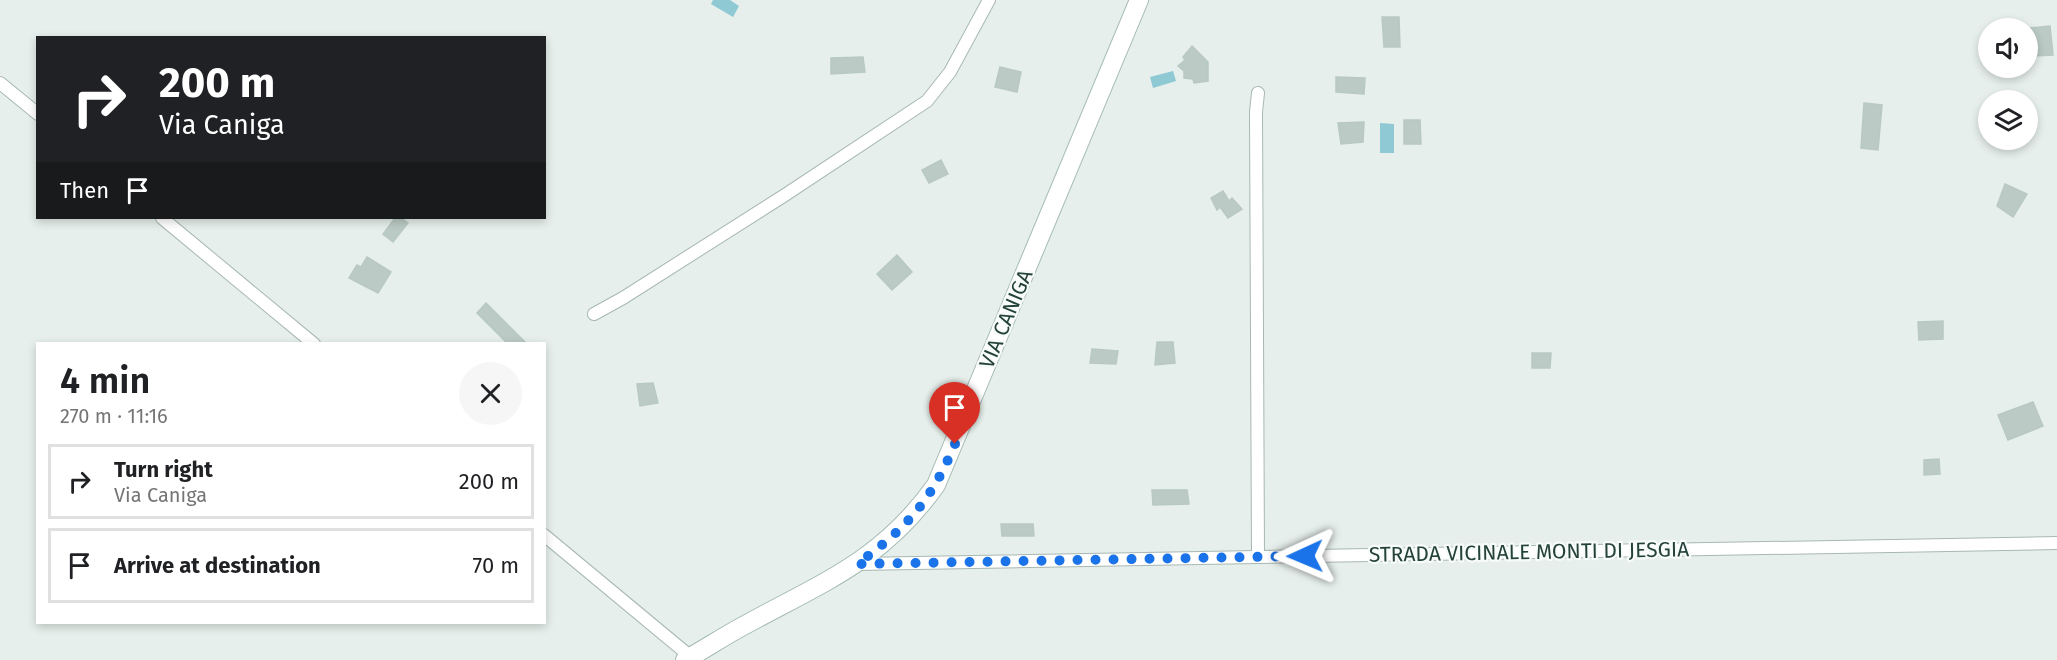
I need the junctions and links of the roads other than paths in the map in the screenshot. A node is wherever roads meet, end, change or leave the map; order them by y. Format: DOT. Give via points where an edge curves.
graph roads {
  1 [pos="989,0"];
  2 [pos="1135,2"];
  3 [pos="0,83"];
  4 [pos="1258,93"];
  5 [pos="36,112"];
  6 [pos="163,219"];
  7 [pos="594,314"];
  8 [pos="312,342"];
  9 [pos="546,537"];
  10 [pos="2057,543"];
  11 [pos="1258,557"];
  12 [pos="857,564"];
  13 [pos="688,658"];
  1 -- 7 [label="street" via="950,72 927,101"];
  2 -- 12 [label="street, VIA CANIGA" via="936,485 903,527"];
  3 -- 5 [label="street"];
  4 -- 11 [label="street"];
  6 -- 8 [label="street"];
  9 -- 13 [label="street"];
  10 -- 11 [label="street, STRADA VICINALE MONTI DI JESGIA"];
  11 -- 12 [label="street, STRADA VICINALE MONTI DI JESGIA"];
  12 -- 13 [label="street, VIA CANIGA"];
}
